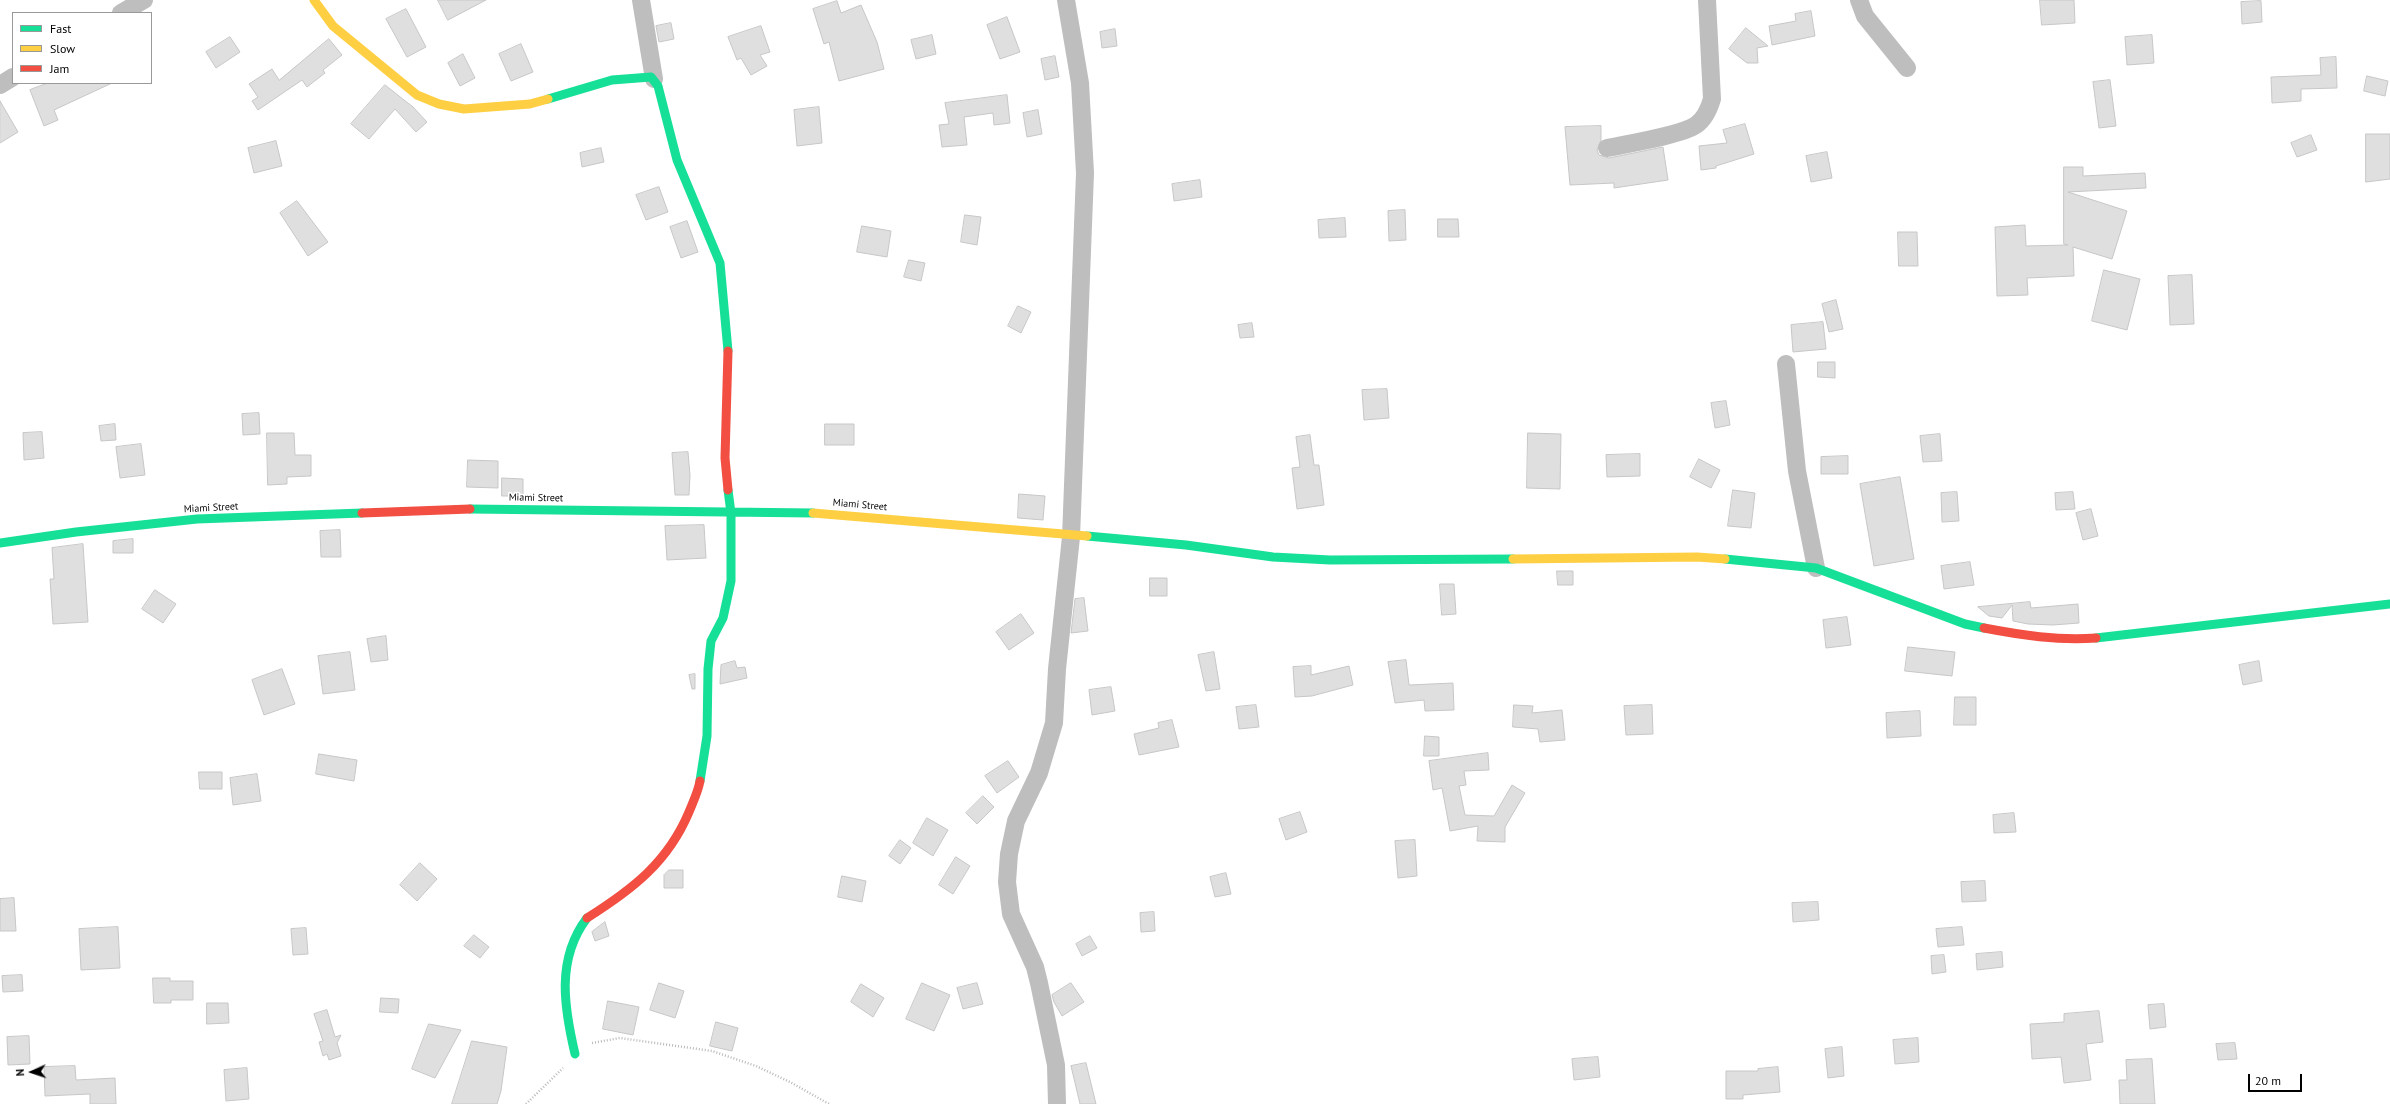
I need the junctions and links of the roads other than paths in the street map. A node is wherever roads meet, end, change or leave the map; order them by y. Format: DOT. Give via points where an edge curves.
graph roads {
  1 [pos="144,0"];
  2 [pos="314,0"];
  3 [pos="641,0"];
  4 [pos="1066,0"];
  5 [pos="1707,0"];
  6 [pos="1859,0"];
  7 [pos="123,12"];
  8 [pos="1907,68"];
  9 [pos="12,78"];
  10 [pos="654,79"];
  11 [pos="0,85"];
  12 [pos="1607,148"];
  13 [pos="1786,364"];
  14 [pos="731,513"];
  15 [pos="1071,537"];
  16 [pos="0,543"];
  17 [pos="1816,568"];
  18 [pos="2390,604"];
  19 [pos="575,1054"];
  20 [pos="1057,1104"];
  1 -- 7 [label="street"];
  2 -- 10 [label="street" via="339,31 417,95 439,104 464,109 530,104 612,80 647,76"];
  3 -- 10 [label="street"];
  4 -- 15 [label="street" via="1080,83 1085,172"];
  5 -- 12 [label="street" via="1712,99 1707,112 1696,126 1666,136"];
  6 -- 8 [label="street" via="1865,16"];
  9 -- 11 [label="street"];
  10 -- 14 [label="street" via="677,160 720,263 723,279 728,349 725,458"];
  13 -- 17 [label="street" via="1797,471"];
  14 -- 15 [label="street, Miami Street" via="846,514"];
  14 -- 16 [label="street, Miami Street" via="493,508 197,519"];
  14 -- 19 [label="street" via="731,581 723,618 711,642 707,736 699,788 680,833 659,863 614,901 587,918 581,927 564,978 566,1017"];
  15 -- 17 [label="street, Miami Street" via="1186,545 1273,557 1330,560 1472,561 1697,557"];
  15 -- 20 [label="street" via="1054,723 1039,773 1016,821 1009,854 1007,882 1011,914 1035,967 1039,983 1056,1065"];
  17 -- 18 [label="street, Miami Street" via="1965,624 2026,636 2079,638 2148,633"];
}
